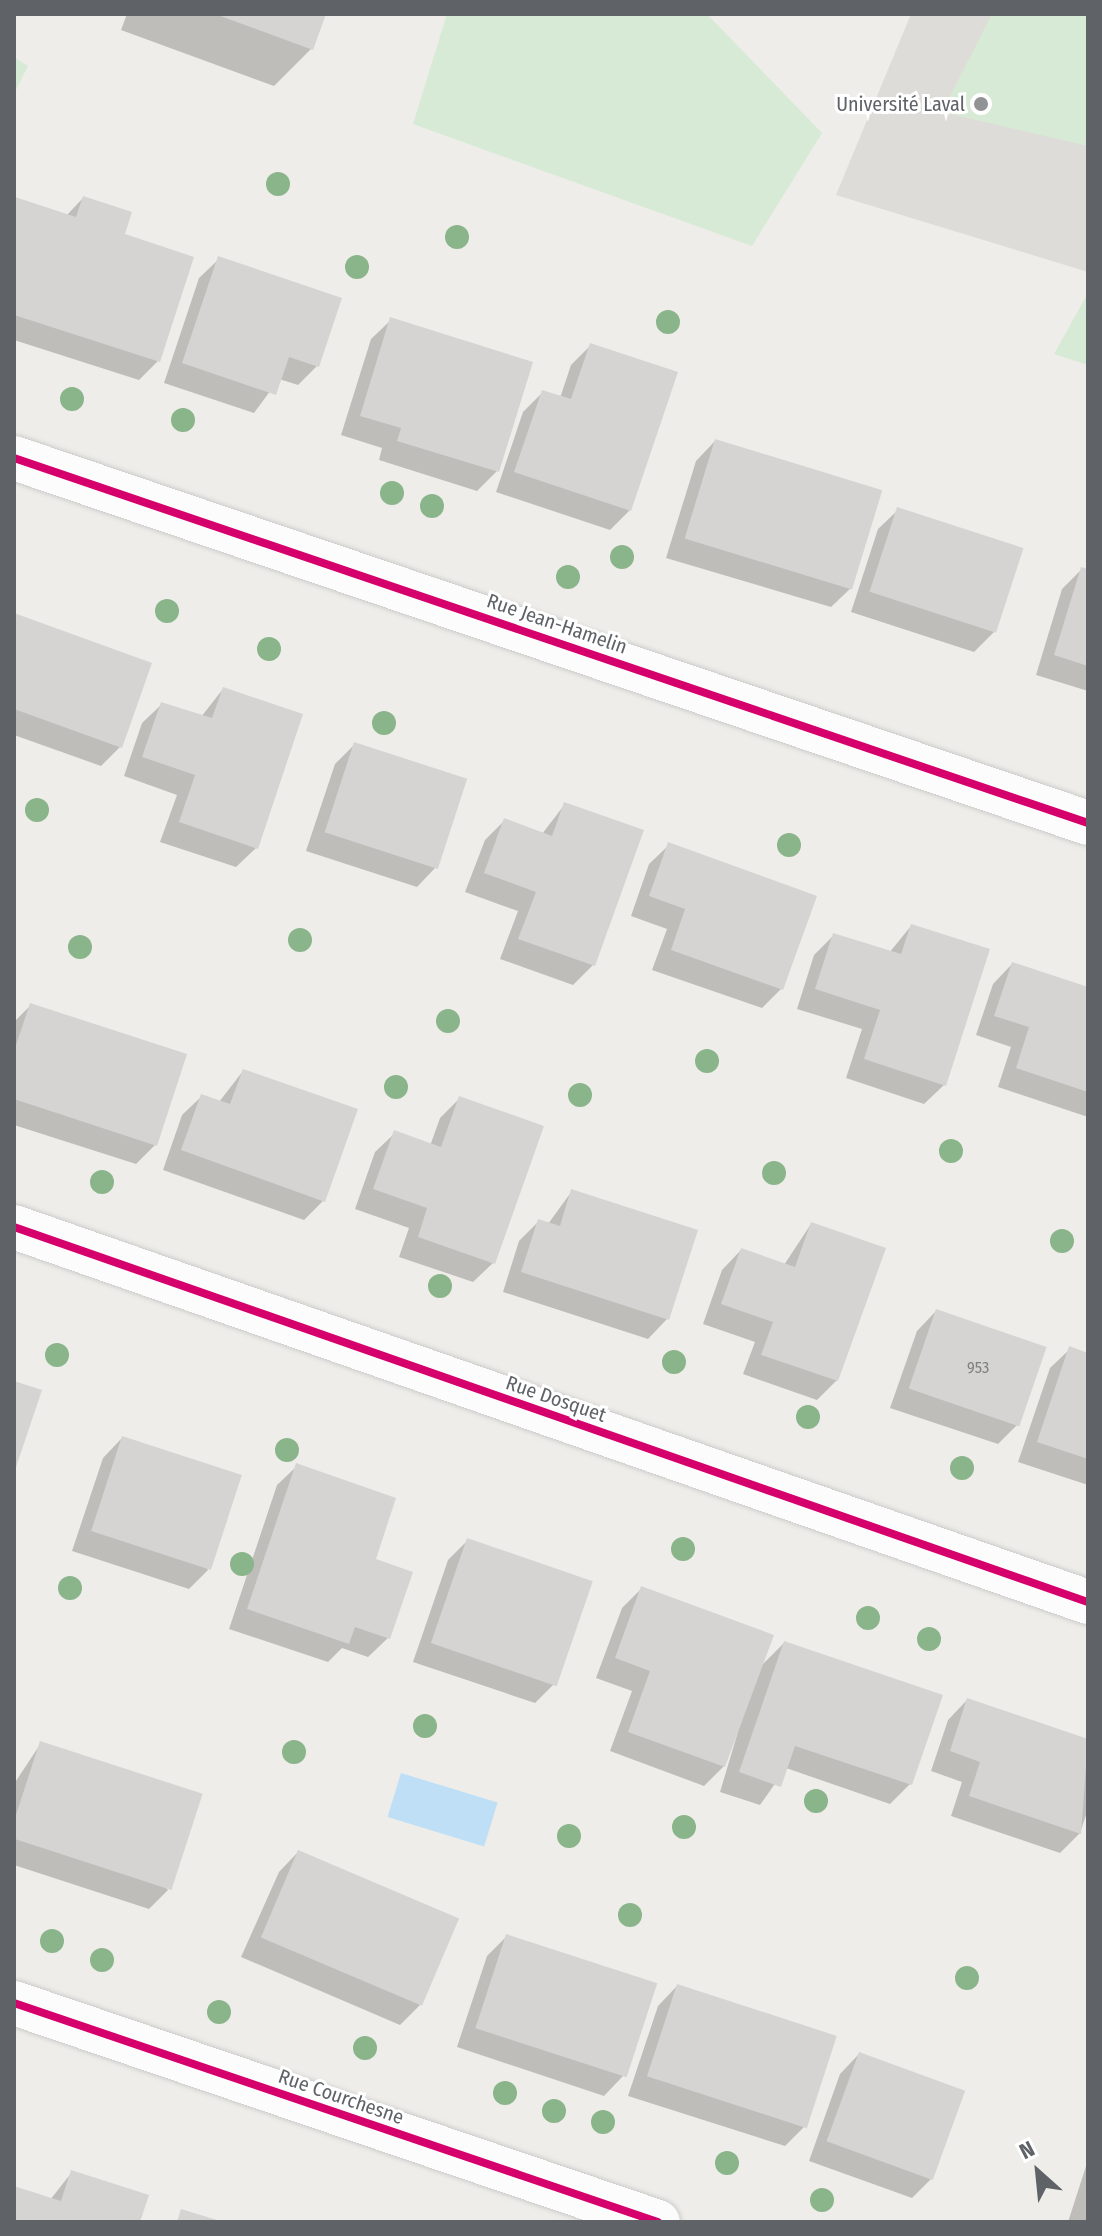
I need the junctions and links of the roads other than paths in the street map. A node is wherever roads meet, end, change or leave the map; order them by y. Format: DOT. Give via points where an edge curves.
graph roads {
  1 [pos="14,458"];
  2 [pos="1088,823"];
  3 [pos="14,1227"];
  4 [pos="1088,1602"];
  5 [pos="14,2003"];
  6 [pos="658,2222"];
  1 -- 2 [label="street, Rue Jean-Hamelin"];
  3 -- 4 [label="street, Rue Dosquet"];
  5 -- 6 [label="street, Rue Courchesne"];
}
